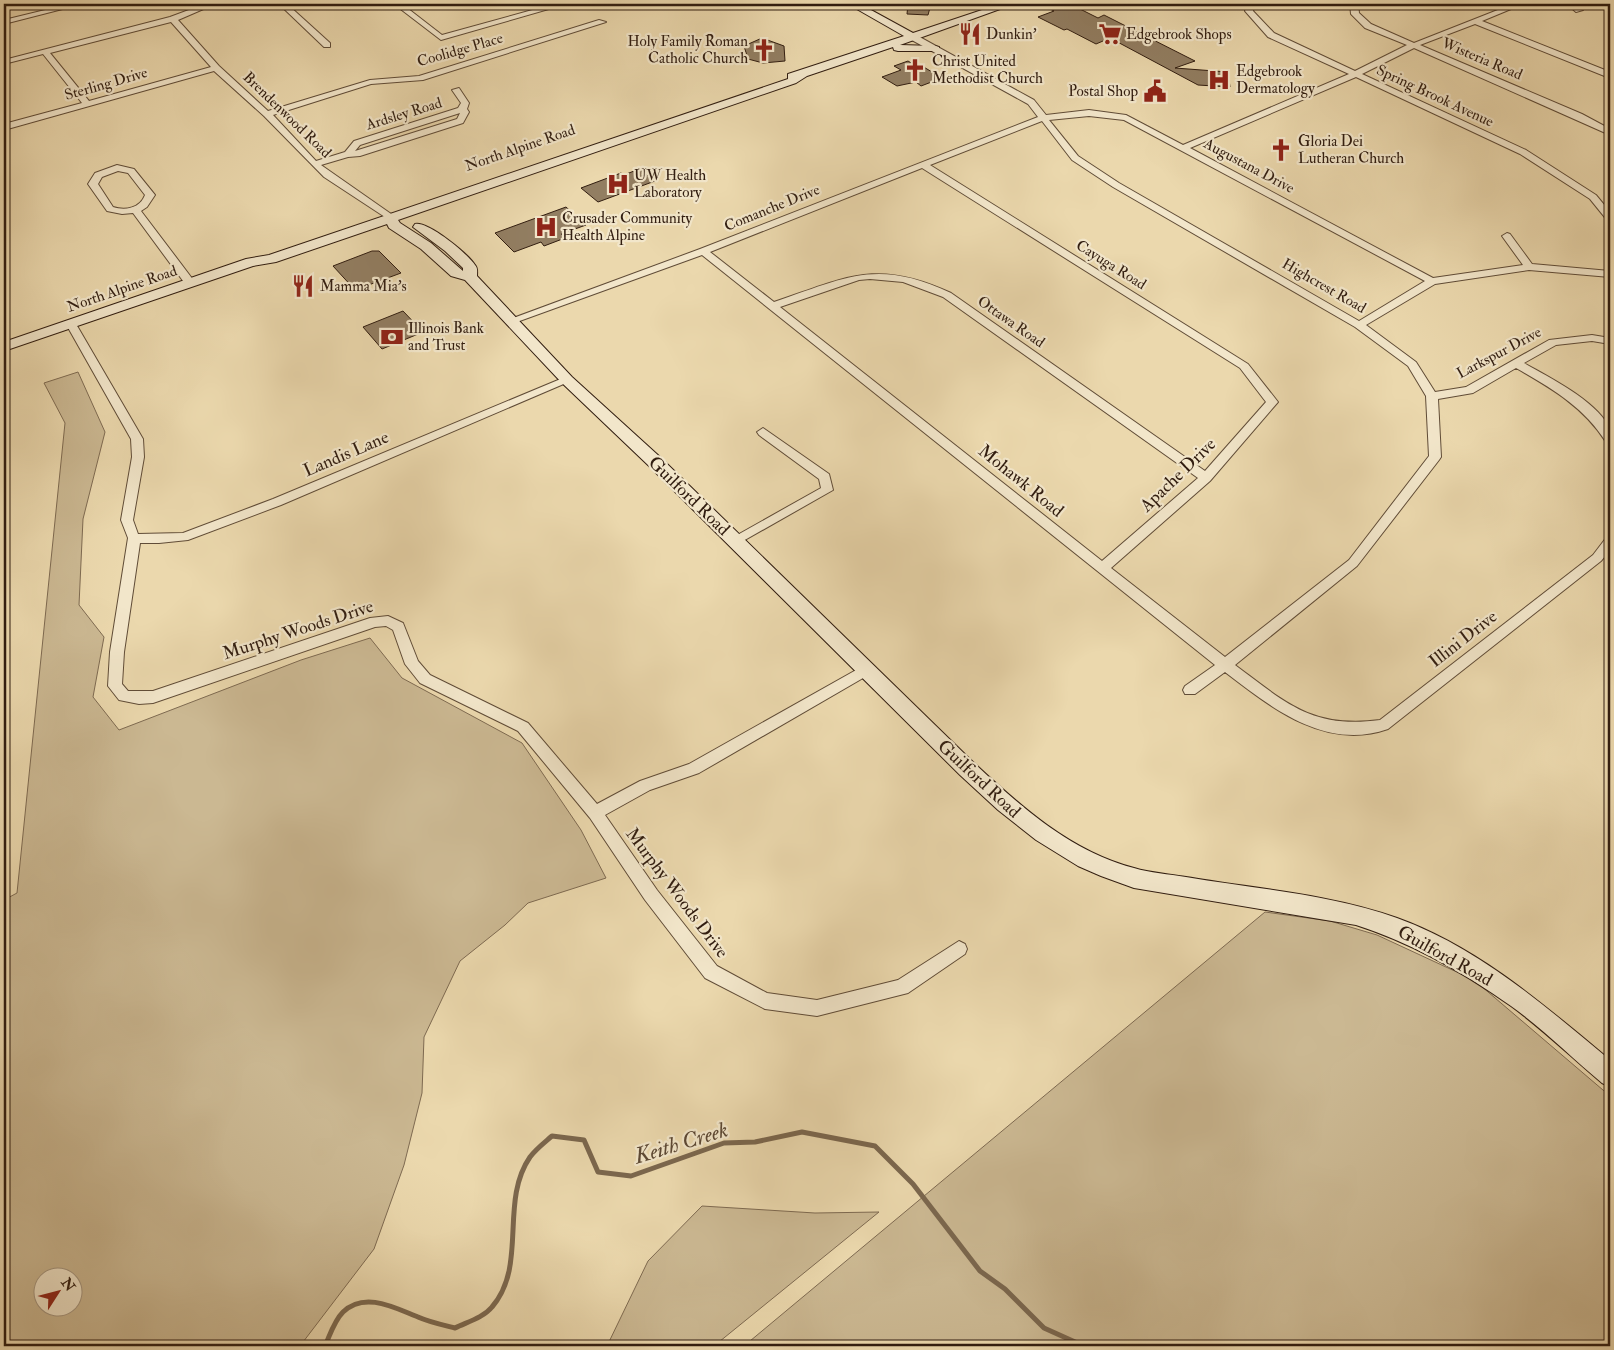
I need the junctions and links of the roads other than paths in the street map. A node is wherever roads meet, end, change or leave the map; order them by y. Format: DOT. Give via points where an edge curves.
graph roads {
  1 [pos="78,4"];
  2 [pos="211,4"];
  3 [pos="283,4"];
  4 [pos="398,4"];
  5 [pos="525,4"];
  6 [pos="562,4"];
  7 [pos="852,4"];
  8 [pos="1009,4"];
  9 [pos="1251,4"];
  10 [pos="1354,4"];
  11 [pos="1519,4"];
  12 [pos="1571,4"];
  13 [pos="541,10"];
  14 [pos="1579,10"];
  15 [pos="174,19"];
  16 [pos="1475,21"];
  17 [pos="4,22"];
  18 [pos="602,22"];
  19 [pos="913,37"];
  20 [pos="328,45"];
  21 [pos="1412,46"];
  22 [pos="935,49"];
  23 [pos="875,50"];
  24 [pos="45,51"];
  25 [pos="4,62"];
  26 [pos="216,68"];
  27 [pos="804,74"];
  28 [pos="1354,75"];
  29 [pos="1610,75"];
  30 [pos="456,90"];
  31 [pos="86,104"];
  32 [pos="267,114"];
  33 [pos="1042,118"];
  34 [pos="4,127"];
  35 [pos="1610,132"];
  36 [pos="1184,148"];
  37 [pos="314,164"];
  38 [pos="922,164"];
  39 [pos="136,210"];
  40 [pos="386,215"];
  41 [pos="1610,218"];
  42 [pos="1507,236"];
  43 [pos="703,251"];
  44 [pos="1528,266"];
  45 [pos="1610,274"];
  46 [pos="1432,281"];
  47 [pos="190,283"];
  48 [pos="774,305"];
  49 [pos="510,321"];
  50 [pos="71,324"];
  51 [pos="1359,325"];
  52 [pos="1610,341"];
  53 [pos="4,347"];
  54 [pos="1517,364"];
  55 [pos="567,380"];
  56 [pos="1432,396"];
  57 [pos="1272,402"];
  58 [pos="763,432"];
  59 [pos="1610,439"];
  60 [pos="1206,478"];
  61 [pos="134,538"];
  62 [pos="736,541"];
  63 [pos="1610,541"];
  64 [pos="1102,568"];
  65 [pos="1225,666"];
  66 [pos="865,670"];
  67 [pos="1190,690"];
  68 [pos="1324,726"];
  69 [pos="595,813"];
  70 [pos="959,949"];
  71 [pos="1610,1075"];
  1 -- 17 [label="street"];
  2 -- 15 [label="street"];
  3 -- 20 [label="street"];
  4 -- 13 [label="street" via="441,38"];
  5 -- 13 [label="street"];
  6 -- 13 [label="street"];
  7 -- 19 [label="street, Highcrest Road"];
  8 -- 19 [label="street, North Alpine Road"];
  9 -- 28 [label="street, Spring Brook Avenue" via="1249,11 1271,35"];
  10 -- 21 [label="street, Wisteria Road" via="1355,14 1368,26"];
  11 -- 16 [label="street"];
  12 -- 14 [label="street"];
  15 -- 24 [label="street"];
  15 -- 26 [label="street, Brendenwood Road"];
  16 -- 21 [label="street"];
  16 -- 29 [label="street"];
  18 -- 32 [label="street, Coolidge Place" via="420,78 370,82"];
  19 -- 22 [label="street, Highcrest Road"];
  19 -- 23 [label="street, North Alpine Road"];
  21 -- 28 [label="street"];
  21 -- 35 [label="street, Wisteria Road"];
  22 -- 23 [label="street" via="903,47"];
  22 -- 33 [label="street, Highcrest Road" via="1031,102"];
  23 -- 27 [label="street, North Alpine Road"];
  24 -- 25 [label="street"];
  24 -- 31 [label="street"];
  26 -- 31 [label="street, Sterling Drive"];
  26 -- 32 [label="street, Brendenwood Road"];
  27 -- 40 [label="main road, North Alpine Road" via="719,107"];
  28 -- 36 [label="street"];
  28 -- 41 [label="street, Spring Brook Avenue" via="1523,152 1593,197"];
  30 -- 37 [label="street, Ardsley Road" via="465,103 460,121 357,154"];
  31 -- 34 [label="street, Sterling Drive"];
  32 -- 37 [label="street, Brendenwood Road"];
  33 -- 36 [label="street, Augustana Drive" via="1089,113 1126,118"];
  33 -- 38 [label="street, Comanche Drive"];
  33 -- 51 [label="street, Highcrest Road" via="1076,158 1116,185"];
  36 -- 46 [label="street, Augustana Drive"];
  37 -- 40 [label="street, Brendenwood Road"];
  38 -- 43 [label="street, Comanche Drive"];
  38 -- 57 [label="street, Cayuga Road" via="1244,366"];
  39 -- 39 [label="street" via="147,202 150,195 131,171 111,169 93,180 110,209 121,212"];
  39 -- 47 [label="street"];
  40 -- 47 [label="street, North Alpine Road" via="271,259 251,262"];
  40 -- 49 [label="street, Guilford Road" via="394,225 426,246 456,273 470,277"];
  42 -- 44 [label="street"];
  43 -- 48 [label="street, Mohawk Road"];
  43 -- 49 [label="street, Comanche Drive"];
  44 -- 45 [label="street"];
  44 -- 46 [label="street"];
  46 -- 51 [label="street"];
  47 -- 50 [label="street, North Alpine Road"];
  48 -- 60 [label="street, Ottawa Road" via="858,276 894,276 929,286 948,295"];
  48 -- 64 [label="street, Mohawk Road"];
  49 -- 55 [label="street, Guilford Road"];
  50 -- 53 [label="street, North Alpine Road"];
  50 -- 61 [label="street" via="137,439 138,457 127,520"];
  51 -- 56 [label="street, Highcrest Road" via="1412,364"];
  52 -- 54 [label="street, Larkspur Drive" via="1592,338 1553,342"];
  54 -- 56 [label="street, Larkspur Drive" via="1469,390"];
  54 -- 59 [label="street" via="1554,384 1587,410"];
  55 -- 61 [label="street, Landis Lane" via="205,530 184,537"];
  55 -- 62 [label="street, Guilford Road"];
  56 -- 65 [label="street, Highcrest Road" via="1435,457 1353,563"];
  57 -- 60 [label="street, Apache Drive"];
  58 -- 62 [label="street" via="826,478 827,490"];
  60 -- 64 [label="street, Apache Drive"];
  61 -- 69 [label="street, Murphy Woods Drive" via="117,652 115,686 124,696 153,697 376,622 388,621 398,627 412,664 425,679 523,727"];
  62 -- 66 [label="street, Guilford Road"];
  63 -- 68 [label="street, Illini Drive" via="1597,558 1383,725"];
  64 -- 65 [label="street, Mohawk Road"];
  65 -- 67 [label="street, Highcrest Road"];
  65 -- 68 [label="street, Mohawk Road" via="1299,718"];
  66 -- 69 [label="street" via="694,769 645,785"];
  66 -- 71 [label="street, Guilford Road" via="1004,804 1042,835 1077,856 1106,870 1134,878 1356,915 1396,928 1442,950 1520,999"];
  69 -- 70 [label="street, Murphy Woods Drive" via="711,972 765,1001 817,1008 902,988"];
}
